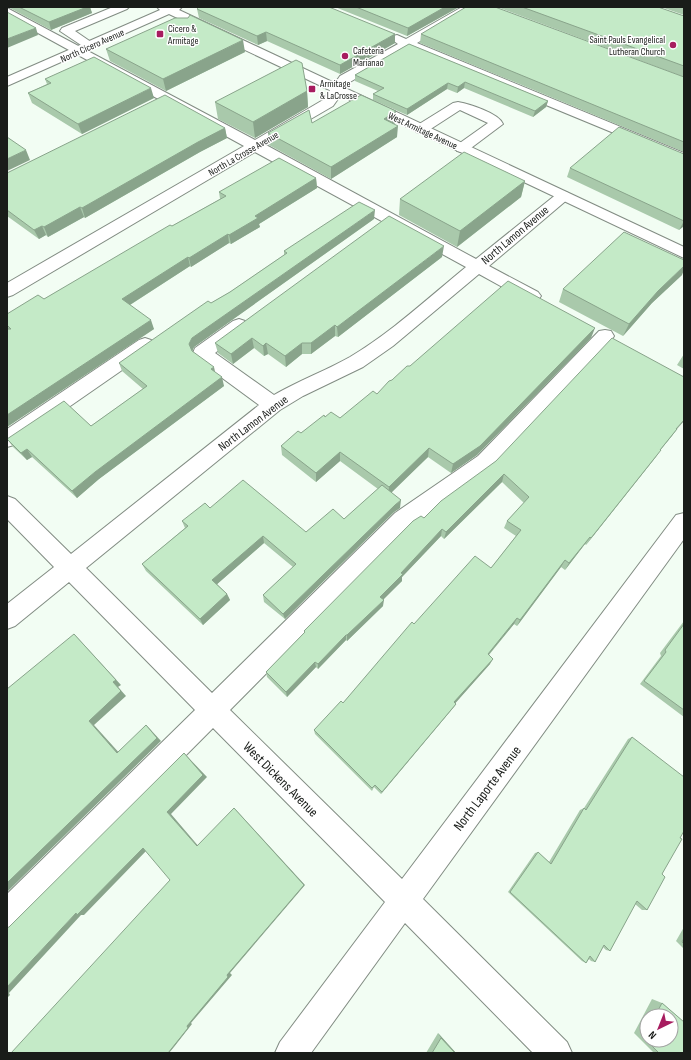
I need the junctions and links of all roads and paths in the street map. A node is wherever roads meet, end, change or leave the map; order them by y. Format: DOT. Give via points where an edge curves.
graph roads {
  1 [pos="470,7"];
  2 [pos="170,8"];
  3 [pos="118,9"];
  4 [pos="8,13"];
  5 [pos="138,24"];
  6 [pos="386,34"];
  7 [pos="407,43"];
  8 [pos="85,48"];
  9 [pos="7,82"];
  10 [pos="337,90"];
  11 [pos="167,98"];
  12 [pos="153,105"];
  13 [pos="421,129"];
  14 [pos="255,146"];
  15 [pos="462,148"];
  16 [pos="684,158"];
  17 [pos="563,196"];
  18 [pos="684,253"];
  19 [pos="477,267"];
  20 [pos="7,290"];
  21 [pos="545,304"];
  22 [pos="253,316"];
  23 [pos="159,336"];
  24 [pos="605,336"];
  25 [pos="273,405"];
  26 [pos="7,439"];
  27 [pos="7,505"];
  28 [pos="684,522"];
  29 [pos="70,568"];
  30 [pos="7,618"];
  31 [pos="212,709"];
  32 [pos="403,901"];
  33 [pos="7,915"];
  34 [pos="291,1053"];
  35 [pos="556,1053"];
  1 -- 7 [label="street, North La Crosse Avenue"];
  2 -- 5 [label="street, North Cicero Avenue"];
  2 -- 10 [label="street, West Armitage Avenue"];
  3 -- 5 [label="street"];
  3 -- 8 [label="street" via="66,32"];
  4 -- 8 [label="street"];
  5 -- 8 [label="street, North Cicero Avenue"];
  6 -- 7 [label="street"];
  7 -- 10 [label="street, North La Crosse Avenue" via="345,79"];
  7 -- 16 [label="street"];
  8 -- 9 [label="street, North Cicero Avenue"];
  8 -- 11 [label="street"];
  10 -- 13 [label="street, West Armitage Avenue"];
  10 -- 14 [label="street, North La Crosse Avenue" via="328,103"];
  11 -- 12 [label="street"];
  11 -- 14 [label="street"];
  13 -- 15 [label="street, West Armitage Avenue"];
  13 -- 15 [label="street" via="458,106 496,121 496,124"];
  14 -- 19 [label="street" via="381,223"];
  14 -- 20 [label="street, North La Crosse Avenue"];
  15 -- 17 [label="street, West Armitage Avenue"];
  17 -- 18 [label="street, West Armitage Avenue"];
  17 -- 19 [label="street, North Lamon Avenue"];
  19 -- 21 [label="street"];
  19 -- 25 [label="street, North Lamon Avenue" via="387,342 356,362"];
  22 -- 25 [label="street" via="202,353"];
  23 -- 26 [label="street"];
  24 -- 31 [label="street" via="484,462 403,520"];
  25 -- 29 [label="street, North Lamon Avenue"];
  27 -- 29 [label="street, West Dickens Avenue"];
  28 -- 32 [label="street, North Laporte Avenue"];
  29 -- 30 [label="street, North Lamon Avenue"];
  29 -- 31 [label="street, West Dickens Avenue"];
  31 -- 32 [label="street, West Dickens Avenue"];
  31 -- 33 [label="street"];
  32 -- 34 [label="street, North Laporte Avenue"];
  32 -- 35 [label="street, West Dickens Avenue"];
}
